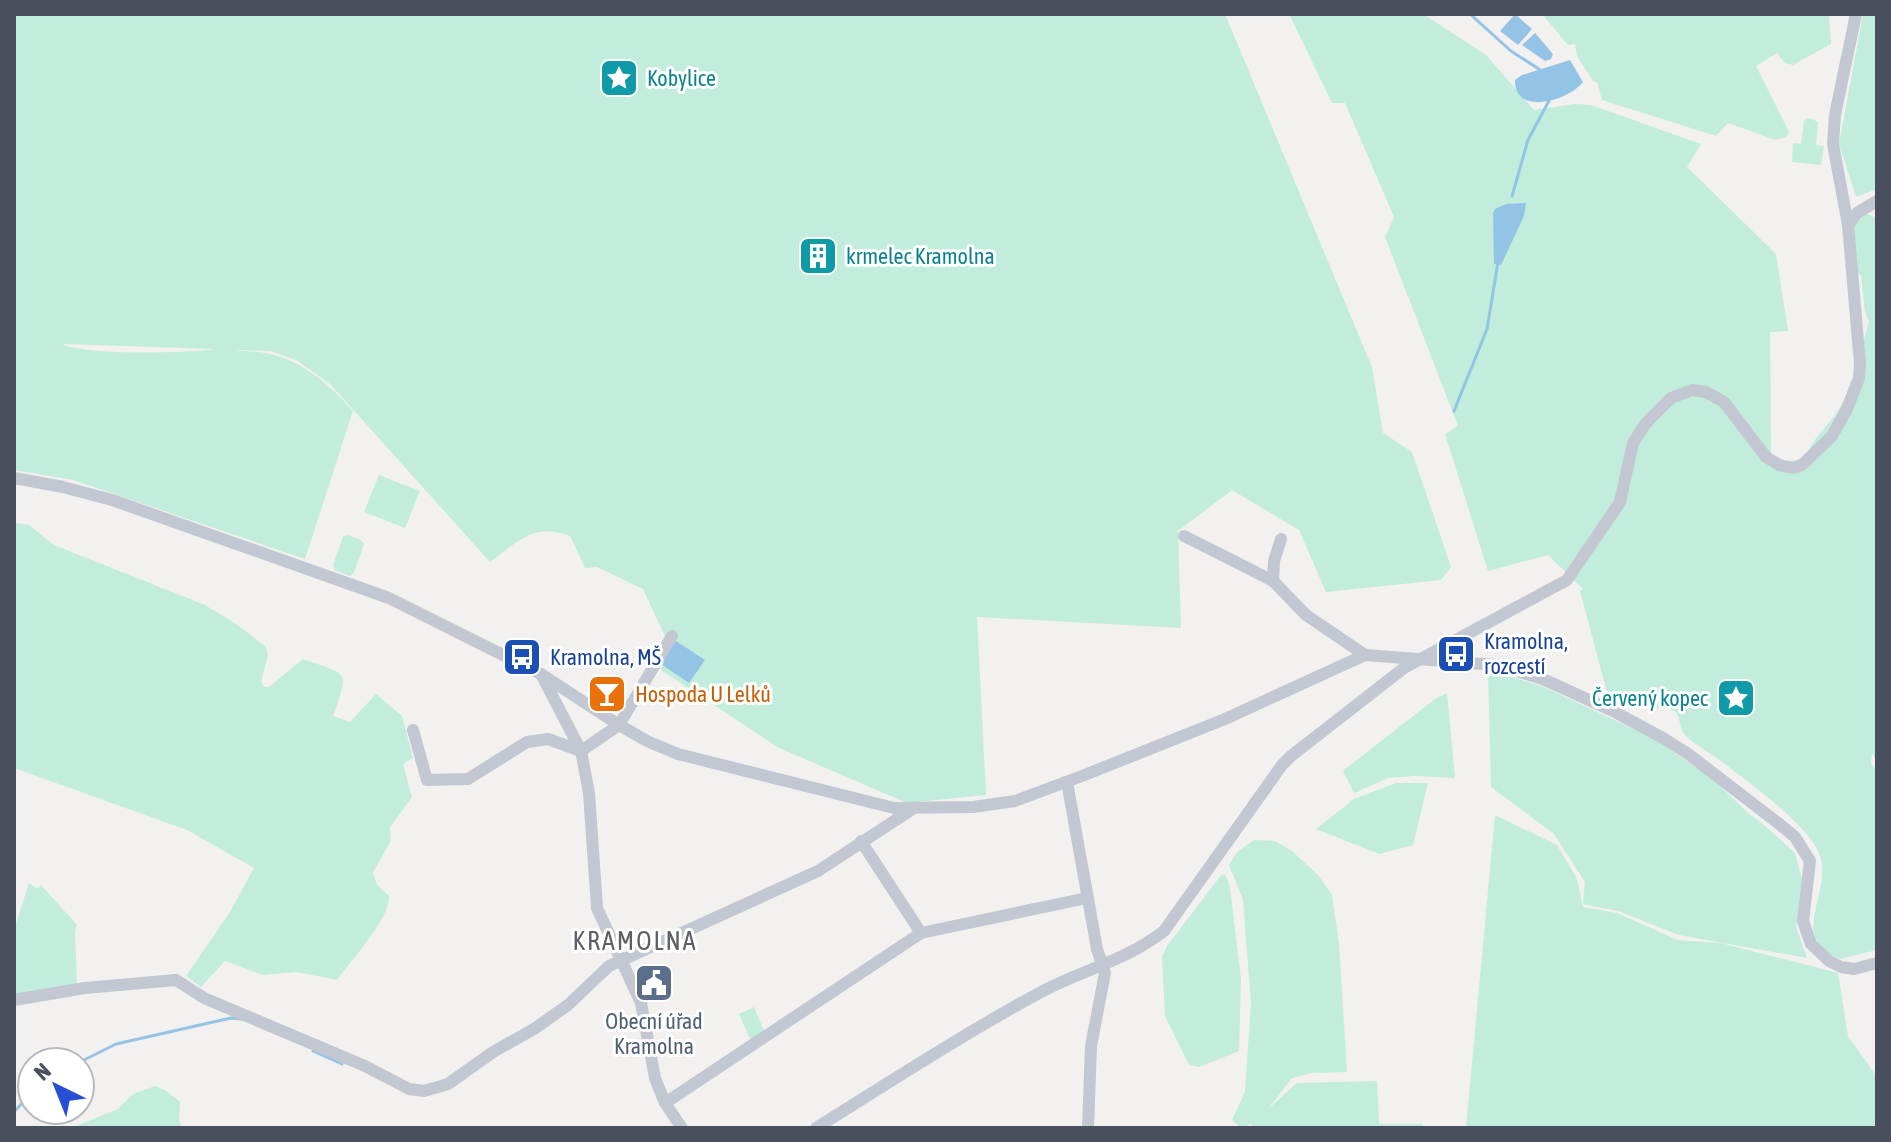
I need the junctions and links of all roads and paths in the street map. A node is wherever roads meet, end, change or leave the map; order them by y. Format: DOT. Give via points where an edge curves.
graph roads {
  1 [pos="1856,14"];
  2 [pos="1877,201"];
  3 [pos="1848,225"];
  4 [pos="14,478"];
  5 [pos="1184,536"];
  6 [pos="1281,539"];
  7 [pos="1273,581"];
  8 [pos="672,636"];
  9 [pos="1365,655"];
  10 [pos="1421,658"];
  11 [pos="541,674"];
  12 [pos="619,725"];
  13 [pos="413,730"];
  14 [pos="581,751"];
  15 [pos="1067,782"];
  16 [pos="911,810"];
  17 [pos="861,841"];
  18 [pos="1087,898"];
  19 [pos="921,933"];
  20 [pos="619,960"];
  21 [pos="1877,963"];
  22 [pos="1102,966"];
  23 [pos="14,1000"];
  24 [pos="665,1103"];
  25 [pos="682,1128"];
  26 [pos="816,1128"];
  27 [pos="1088,1128"];
  1 -- 3 [label="street" via="1833,144"];
  2 -- 3 [label="street"];
  3 -- 10 [label="street" via="1859,378 1847,409 1820,449 1802,465 1779,465 1766,457 1724,402 1692,390 1671,398 1633,443 1620,502 1567,580"];
  4 -- 11 [label="street" via="112,500 389,598"];
  5 -- 7 [label="street"];
  6 -- 7 [label="street"];
  7 -- 9 [label="street" via="1306,615"];
  8 -- 12 [label="street"];
  9 -- 10 [label="street"];
  9 -- 15 [label="street"];
  10 -- 21 [label="street" via="1519,670 1613,711 1687,753 1805,850 1810,876 1803,921 1819,954 1841,967"];
  10 -- 22 [label="street" via="1282,765 1164,931"];
  11 -- 12 [label="street"];
  11 -- 14 [label="street"];
  12 -- 14 [label="street"];
  12 -- 16 [label="street" via="678,754"];
  13 -- 14 [label="street" via="427,780 468,779 527,742 548,739"];
  14 -- 20 [label="street" via="597,908"];
  15 -- 16 [label="street" via="1015,801"];
  15 -- 18 [label="street"];
  16 -- 17 [label="street"];
  17 -- 19 [label="street"];
  17 -- 20 [label="street" via="818,871"];
  18 -- 19 [label="street"];
  18 -- 22 [label="street"];
  19 -- 24 [label="street"];
  20 -- 23 [label="street" via="534,1029 448,1084 424,1091 204,998 176,980"];
  20 -- 24 [label="street" via="641,1003"];
  22 -- 26 [label="street" via="978,1027"];
  22 -- 27 [label="street" via="1088,1077"];
  24 -- 25 [label="street"];
}
